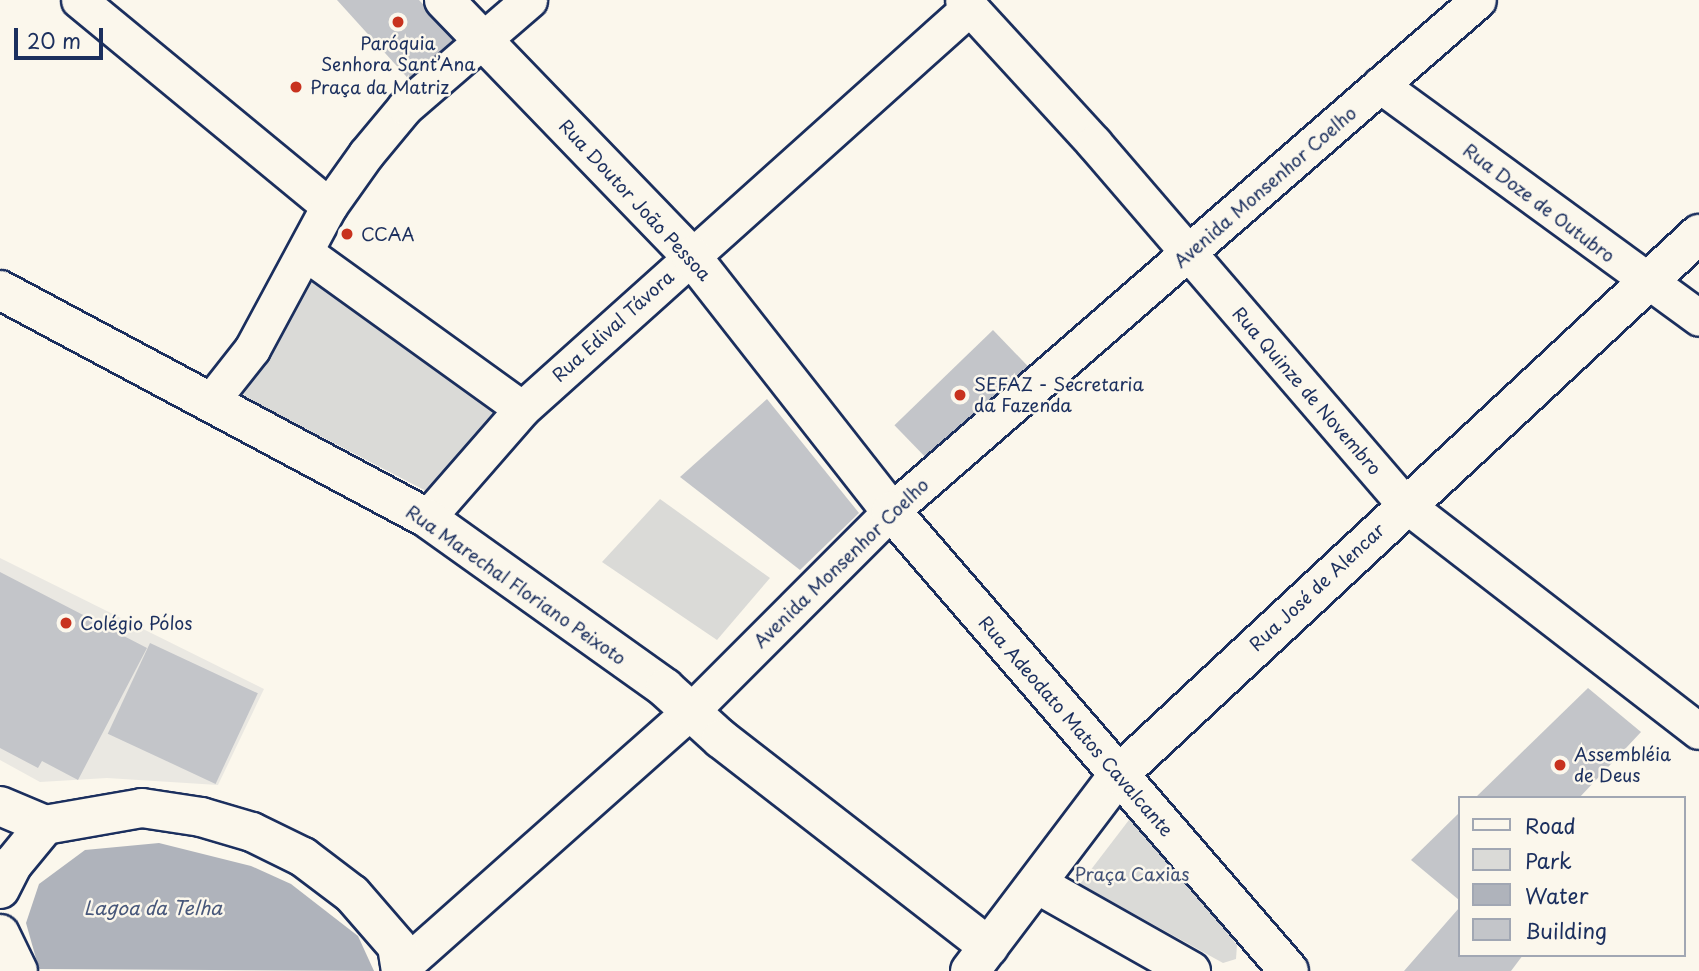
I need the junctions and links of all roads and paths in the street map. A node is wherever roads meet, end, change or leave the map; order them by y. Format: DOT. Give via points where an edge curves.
graph roads {
  1 [pos="79,0"];
  2 [pos="444,0"];
  3 [pos="529,0"];
  4 [pos="1470,3"];
  5 [pos="966,4"];
  6 [pos="485,41"];
  7 [pos="1380,85"];
  8 [pos="330,206"];
  9 [pos="1699,234"];
  10 [pos="306,253"];
  11 [pos="1189,255"];
  12 [pos="691,256"];
  13 [pos="1644,281"];
  14 [pos="0,289"];
  15 [pos="1699,318"];
  16 [pos="211,401"];
  17 [pos="522,409"];
  18 [pos="1405,504"];
  19 [pos="891,511"];
  20 [pos="427,518"];
  21 [pos="692,710"];
  22 [pos="1699,731"];
  23 [pos="1118,775"];
  24 [pos="0,806"];
  25 [pos="45,825"];
  26 [pos="1037,884"];
  27 [pos="0,889"];
  28 [pos="0,934"];
  29 [pos="979,959"];
  30 [pos="401,970"];
  31 [pos="18,971"];
  32 [pos="1191,971"];
  33 [pos="1289,971"];
  1 -- 8 [label="street"];
  2 -- 6 [label="main road, Rua Doutor João Pessoa"];
  3 -- 6 [label="street"];
  4 -- 7 [label="street, Avenida Monsenhor Coelho"];
  5 -- 11 [label="street, Rua Quinze de Novembro"];
  5 -- 12 [label="street, Rua Edival Távora"];
  6 -- 8 [label="street" via="405,107"];
  6 -- 12 [label="main road, Rua Doutor João Pessoa"];
  7 -- 11 [label="street, Avenida Monsenhor Coelho"];
  7 -- 13 [label="street, Rua Doze de Outubro"];
  8 -- 10 [label="street"];
  9 -- 13 [label="main road, Rua José de Alencar"];
  10 -- 16 [label="street" via="252,349"];
  10 -- 17 [label="street"];
  11 -- 18 [label="street, Rua Quinze de Novembro"];
  11 -- 19 [label="street, Avenida Monsenhor Coelho"];
  12 -- 17 [label="street, Rua Edival Távora"];
  12 -- 19 [label="main road, Rua Doutor João Pessoa"];
  13 -- 15 [label="street, Rua Doze de Outubro"];
  13 -- 18 [label="main road, Rua José de Alencar"];
  14 -- 16 [label="main road, Rua Marechal Floriano Peixoto"];
  16 -- 20 [label="main road, Rua Marechal Floriano Peixoto"];
  17 -- 20 [label="street, Rua Edival Távora"];
  18 -- 22 [label="street, Rua Quinze de Novembro"];
  18 -- 23 [label="main road, Rua José de Alencar"];
  19 -- 21 [label="street, Avenida Monsenhor Coelho"];
  19 -- 23 [label="main road, Rua Adeodato Matos Cavalcante"];
  20 -- 21 [label="main road, Rua Marechal Floriano Peixoto"];
  21 -- 29 [label="main road, Rua Marechal Floriano Peixoto"];
  21 -- 30 [label="street, Avenida Monsenhor Coelho"];
  23 -- 26 [label="main road, Rua José de Alencar"];
  23 -- 33 [label="main road, Rua Adeodato Matos Cavalcante"];
  24 -- 25 [label="main road"];
  25 -- 27 [label="main road" via="13,864"];
  25 -- 30 [label="main road" via="142,808 201,817 252,832 303,857 352,894 397,946"];
  26 -- 29 [label="main road, Rua José de Alencar"];
  26 -- 32 [label="main road"];
  28 -- 31 [label="main road"];
}
